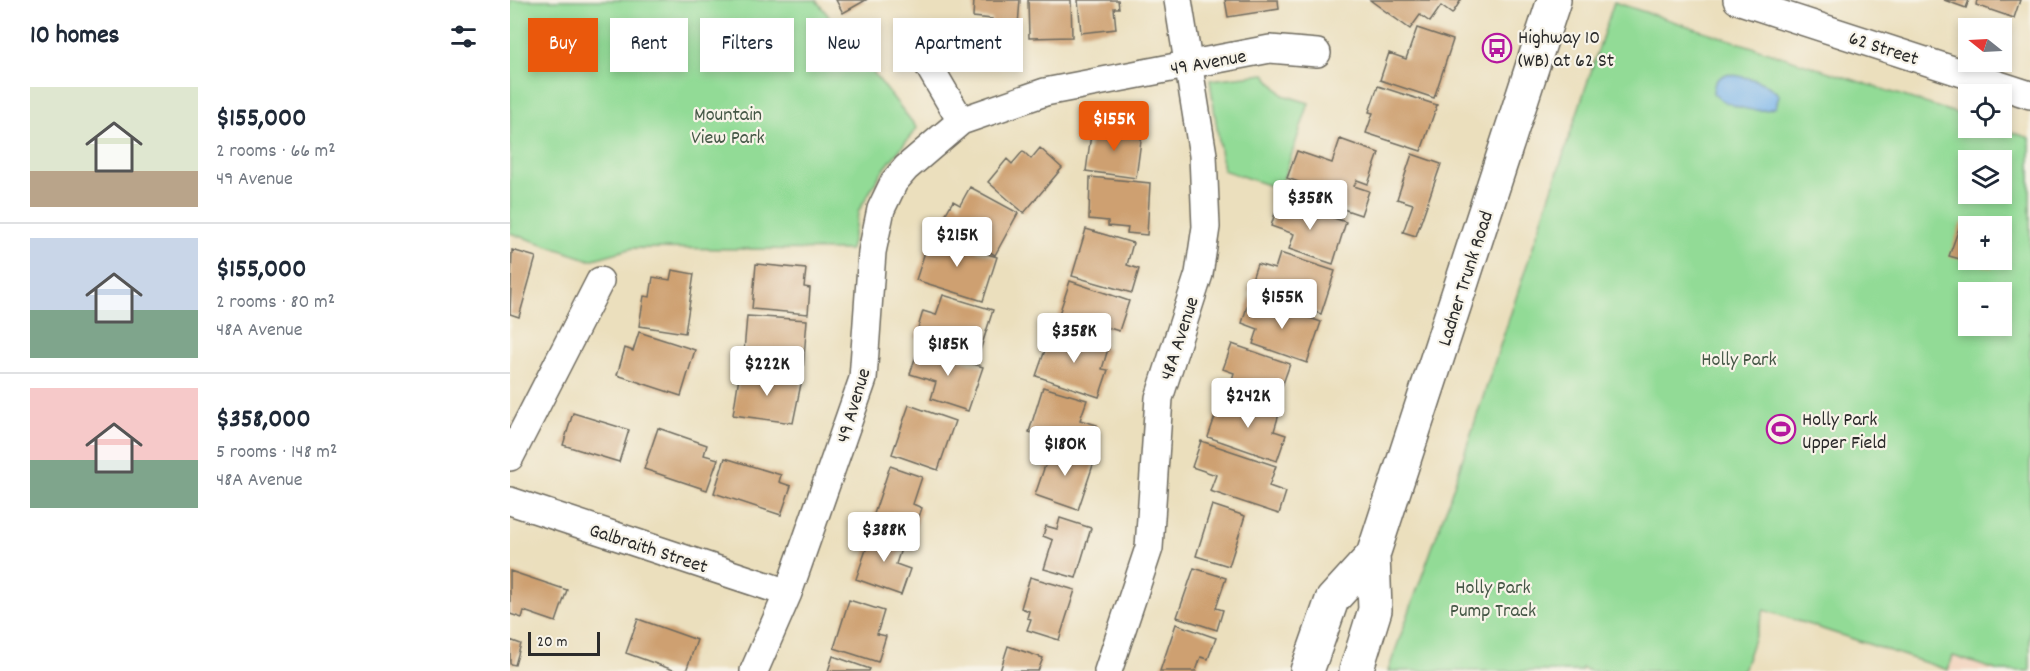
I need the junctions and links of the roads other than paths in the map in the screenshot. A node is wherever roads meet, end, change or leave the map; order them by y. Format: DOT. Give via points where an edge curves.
graph roads {
  1 [pos="1178,0"];
  2 [pos="1554,0"];
  3 [pos="1737,0"];
  4 [pos="1317,53"];
  5 [pos="1186,64"];
  6 [pos="933,72"];
  7 [pos="2030,95"];
  8 [pos="961,120"];
  9 [pos="600,281"];
  10 [pos="510,456"];
  11 [pos="510,501"];
  12 [pos="1373,555"];
  13 [pos="788,593"];
  14 [pos="754,671"];
  15 [pos="1108,671"];
  16 [pos="1307,671"];
  17 [pos="1356,671"];
  1 -- 5 [label="street, 48A Avenue"];
  2 -- 12 [label="main road, Ladner Trunk Road"];
  3 -- 7 [label="street, 62 Street"];
  4 -- 5 [label="street, 49 Avenue" via="1270,50"];
  5 -- 8 [label="street, 49 Avenue" via="1045,92"];
  5 -- 15 [label="street, 48A Avenue" via="1203,155 1206,226 1199,274 1159,398 1149,548"];
  6 -- 8 [label="street"];
  8 -- 13 [label="street, 49 Avenue" via="906,168 881,208 872,252 863,379"];
  9 -- 10 [label="street"];
  11 -- 13 [label="street, Galbraith Street"];
  12 -- 16 [label="main road, Ladner Trunk Road" via="1332,600"];
  12 -- 17 [label="main road, Ladner Trunk Road" via="1375,609"];
  13 -- 14 [label="street, 49 Avenue"];
}
